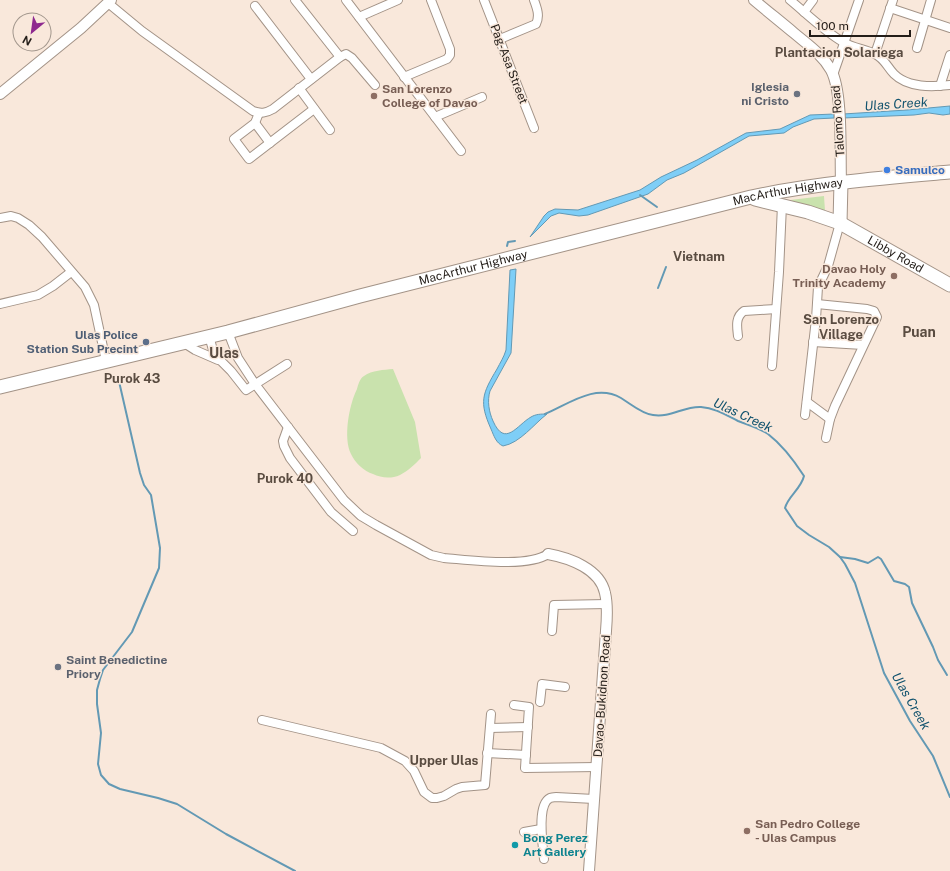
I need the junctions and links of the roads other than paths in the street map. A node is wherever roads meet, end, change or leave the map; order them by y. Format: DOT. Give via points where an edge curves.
graph roads {
  1 [pos="295,0"];
  2 [pos="346,0"];
  3 [pos="398,0"];
  4 [pos="431,0"];
  5 [pos="484,0"];
  6 [pos="534,0"];
  7 [pos="754,0"];
  8 [pos="790,0"];
  9 [pos="813,0"];
  10 [pos="858,0"];
  11 [pos="931,0"];
  12 [pos="109,1"];
  13 [pos="892,4"];
  14 [pos="255,6"];
  15 [pos="804,12"];
  16 [pos="359,17"];
  17 [pos="925,20"];
  18 [pos="950,28"];
  19 [pos="500,39"];
  20 [pos="845,43"];
  21 [pos="917,48"];
  22 [pos="875,54"];
  23 [pos="950,55"];
  24 [pos="340,57"];
  25 [pos="833,75"];
  26 [pos="404,77"];
  27 [pos="311,79"];
  28 [pos="375,85"];
  29 [pos="950,85"];
  30 [pos="940,86"];
  31 [pos="299,88"];
  32 [pos="0,94"];
  33 [pos="482,97"];
  34 [pos="314,109"];
  35 [pos="259,113"];
  36 [pos="435,117"];
  37 [pos="255,123"];
  38 [pos="534,128"];
  39 [pos="330,130"];
  40 [pos="270,143"];
  41 [pos="461,151"];
  42 [pos="950,172"];
  43 [pos="841,182"];
  44 [pos="751,197"];
  45 [pos="782,205"];
  46 [pos="0,218"];
  47 [pos="840,224"];
  48 [pos="71,272"];
  49 [pos="950,285"];
  50 [pos="0,304"];
  51 [pos="816,304"];
  52 [pos="776,309"];
  53 [pos="228,332"];
  54 [pos="209,336"];
  55 [pos="738,336"];
  56 [pos="813,342"];
  57 [pos="184,343"];
  58 [pos="863,345"];
  59 [pos="106,361"];
  60 [pos="222,362"];
  61 [pos="287,364"];
  62 [pos="772,366"];
  63 [pos="255,384"];
  64 [pos="0,387"];
  65 [pos="807,402"];
  66 [pos="805,415"];
  67 [pos="830,419"];
  68 [pos="288,427"];
  69 [pos="826,438"];
  70 [pos="353,531"];
  71 [pos="548,554"];
  72 [pos="607,604"];
  73 [pos="552,631"];
  74 [pos="565,687"];
  75 [pos="540,702"];
  76 [pos="514,705"];
  77 [pos="491,714"];
  78 [pos="262,720"];
  79 [pos="528,727"];
  80 [pos="490,728"];
  81 [pos="488,753"];
  82 [pos="526,755"];
  83 [pos="597,766"];
  84 [pos="594,799"];
  85 [pos="541,829"];
  86 [pos="524,832"];
  87 [pos="544,859"];
  88 [pos="589,871"];
  1 -- 24 [label="street"];
  2 -- 16 [label="street"];
  3 -- 16 [label="street"];
  4 -- 26 [label="street" via="450,55"];
  5 -- 19 [label="street, Pag-Asa Street"];
  6 -- 19 [label="street" via="538,14 536,24"];
  7 -- 25 [label="street, Talomo Road" via="823,58"];
  8 -- 15 [label="street"];
  9 -- 15 [label="street"];
  10 -- 20 [label="street"];
  11 -- 17 [label="street"];
  12 -- 32 [label="street" via="81,28"];
  12 -- 35 [label="street" via="142,31"];
  13 -- 17 [label="street"];
  13 -- 22 [label="street"];
  14 -- 27 [label="street"];
  15 -- 20 [label="street"];
  16 -- 26 [label="street"];
  17 -- 18 [label="street"];
  17 -- 21 [label="street"];
  19 -- 38 [label="street, Pag-Asa Street"];
  20 -- 22 [label="street"];
  20 -- 25 [label="street"];
  22 -- 30 [label="street" via="894,74 910,84"];
  23 -- 30 [label="street"];
  24 -- 27 [label="street"];
  24 -- 28 [label="street" via="346,54 350,56"];
  25 -- 43 [label="street, Talomo Road" via="838,92"];
  26 -- 36 [label="street"];
  27 -- 31 [label="street"];
  29 -- 30 [label="street"];
  31 -- 34 [label="street"];
  31 -- 35 [label="street" via="268,111"];
  33 -- 36 [label="street"];
  34 -- 39 [label="street"];
  34 -- 40 [label="street"];
  35 -- 37 [label="street"];
  36 -- 41 [label="street"];
  37 -- 40 [label="street"];
  37 -- 40 [label="street" via="234,139 249,159"];
  42 -- 43 [label="highway, MacArthur Highway"];
  43 -- 44 [label="highway, MacArthur Highway"];
  43 -- 47 [label="highway"];
  44 -- 45 [label="highway, Libby Road"];
  44 -- 53 [label="highway, MacArthur Highway"];
  45 -- 47 [label="highway, Libby Road"];
  45 -- 52 [label="street"];
  46 -- 48 [label="street" via="11,216 30,225"];
  47 -- 49 [label="highway, Libby Road"];
  47 -- 51 [label="street" via="828,266 819,283"];
  48 -- 50 [label="street" via="38,295"];
  48 -- 59 [label="street" via="91,298"];
  51 -- 56 [label="street"];
  51 -- 58 [label="street" via="874,311 876,321"];
  52 -- 55 [label="street" via="744,311 737,323"];
  52 -- 62 [label="street"];
  53 -- 54 [label="highway, MacArthur Highway"];
  53 -- 63 [label="street" via="235,352"];
  54 -- 57 [label="highway, MacArthur Highway"];
  54 -- 60 [label="street" via="213,350"];
  56 -- 58 [label="street"];
  56 -- 65 [label="street"];
  57 -- 59 [label="highway, MacArthur Highway"];
  57 -- 60 [label="street"];
  58 -- 67 [label="street"];
  59 -- 64 [label="highway, MacArthur Highway"];
  60 -- 63 [label="street" via="246,390"];
  61 -- 63 [label="street"];
  63 -- 68 [label="street"];
  65 -- 66 [label="street"];
  65 -- 67 [label="street"];
  67 -- 69 [label="street"];
  68 -- 70 [label="street" via="283,441 290,458 332,512"];
  68 -- 71 [label="street" via="344,500 362,516 432,555 444,558 520,561 539,559"];
  71 -- 72 [label="street, Davao-Bukidnon Road" via="571,560 591,572 600,581"];
  72 -- 73 [label="street" via="554,605"];
  72 -- 83 [label="street, Davao-Bukidnon Road"];
  74 -- 75 [label="street" via="542,684"];
  76 -- 79 [label="street" via="529,706"];
  77 -- 80 [label="street"];
  78 -- 81 [label="street" via="381,748 405,761 414,771 424,792 432,798 444,796 462,787 485,785"];
  79 -- 80 [label="street"];
  79 -- 82 [label="street"];
  80 -- 81 [label="street"];
  81 -- 82 [label="street"];
  82 -- 83 [label="street" via="525,768"];
  83 -- 84 [label="street, Davao-Bukidnon Road"];
  84 -- 85 [label="street" via="563,796 550,798 543,807"];
  84 -- 88 [label="street, Davao-Bukidnon Road"];
  85 -- 86 [label="street"];
  85 -- 87 [label="street"];
}
